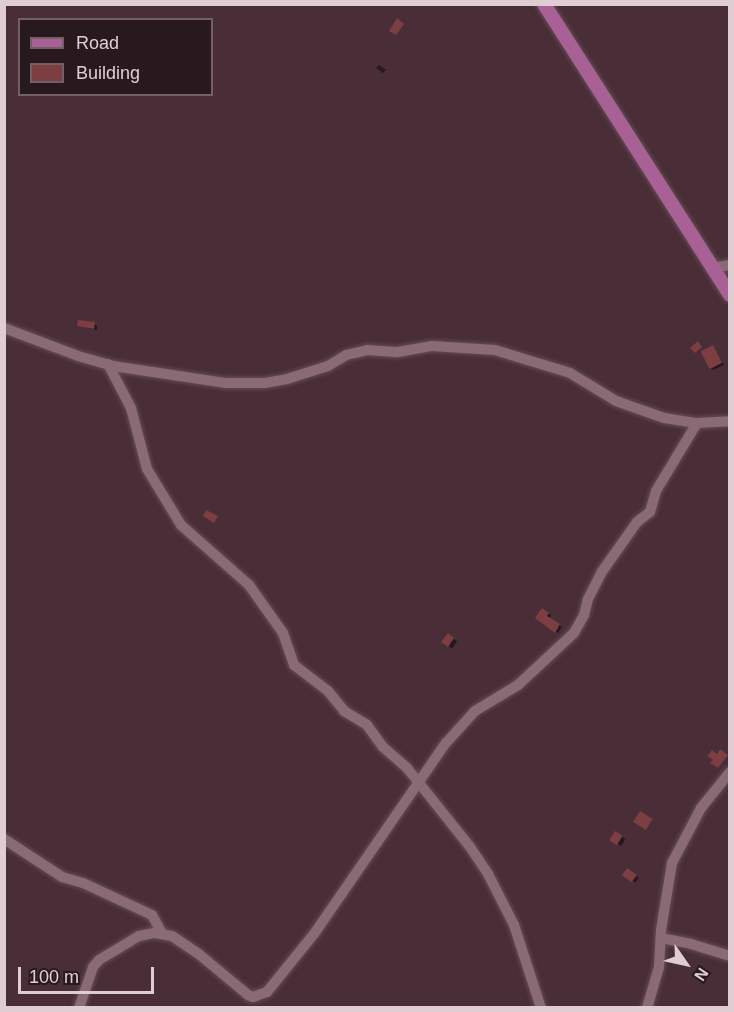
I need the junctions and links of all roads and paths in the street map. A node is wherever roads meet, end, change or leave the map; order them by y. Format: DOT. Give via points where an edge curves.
graph roads {
  1 [pos="544,4"];
  2 [pos="729,265"];
  3 [pos="711,268"];
  4 [pos="729,295"];
  5 [pos="4,328"];
  6 [pos="108,364"];
  7 [pos="729,421"];
  8 [pos="697,423"];
  9 [pos="729,772"];
  10 [pos="417,782"];
  11 [pos="4,839"];
  12 [pos="162,933"];
  13 [pos="661,938"];
  14 [pos="729,956"];
  15 [pos="256,1002"];
  16 [pos="79,1008"];
  17 [pos="541,1008"];
  18 [pos="647,1008"];
  1 -- 3 [label="main road"];
  2 -- 3 [label="street"];
  3 -- 4 [label="main road"];
  5 -- 6 [label="street"];
  6 -- 8 [label="street" via="209,382 246,384 309,373 346,355 367,350 398,352 432,346 495,350 570,373 631,407"];
  6 -- 10 [label="street" via="131,408 147,469 176,519 187,533 249,585 268,608 283,633 294,665 328,691 344,711 367,725"];
  7 -- 8 [label="street"];
  8 -- 10 [label="street" via="656,490 650,512 638,522 601,573 574,633 518,685 475,711"];
  9 -- 13 [label="street" via="701,808 672,862"];
  10 -- 15 [label="street" via="314,934 273,987"];
  10 -- 17 [label="street" via="442,809 493,882 514,925"];
  11 -- 12 [label="street" via="62,877 152,915"];
  12 -- 15 [label="street" via="200,955"];
  12 -- 16 [label="street" via="139,936 99,960"];
  13 -- 14 [label="street"];
  13 -- 18 [label="street" via="659,967"];
}
